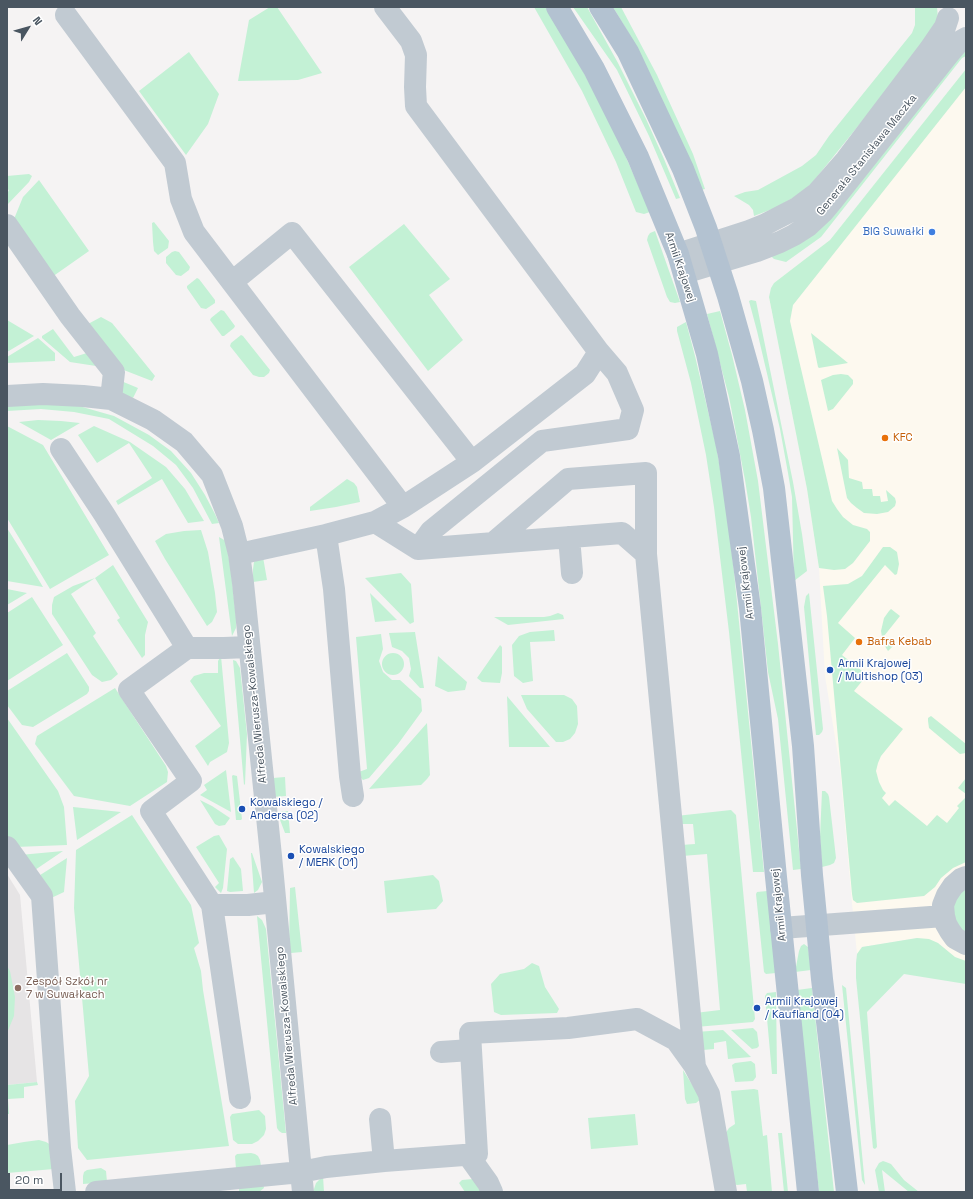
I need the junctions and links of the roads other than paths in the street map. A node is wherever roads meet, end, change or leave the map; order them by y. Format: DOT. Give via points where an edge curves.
graph roads {
  1 [pos="385,7"];
  2 [pos="558,7"];
  3 [pos="600,7"];
  4 [pos="68,10"];
  5 [pos="948,12"];
  6 [pos="966,35"];
  7 [pos="966,38"];
  8 [pos="7,225"];
  9 [pos="714,253"];
  10 [pos="681,264"];
  11 [pos="232,282"];
  12 [pos="599,352"];
  13 [pos="7,396"];
  14 [pos="111,399"];
  15 [pos="62,449"];
  16 [pos="472,462"];
  17 [pos="403,507"];
  18 [pos="375,522"];
  19 [pos="326,535"];
  20 [pos="569,537"];
  21 [pos="494,543"];
  22 [pos="418,549"];
  23 [pos="239,554"];
  24 [pos="646,554"];
  25 [pos="572,573"];
  26 [pos="249,647"];
  27 [pos="187,648"];
  28 [pos="353,796"];
  29 [pos="7,847"];
  30 [pos="966,877"];
  31 [pos="276,902"];
  32 [pos="212,905"];
  33 [pos="944,916"];
  34 [pos="817,926"];
  35 [pos="781,928"];
  36 [pos="966,944"];
  37 [pos="471,1050"];
  38 [pos="441,1052"];
  39 [pos="695,1067"];
  40 [pos="240,1098"];
  41 [pos="380,1120"];
  42 [pos="468,1155"];
  43 [pos="384,1161"];
  44 [pos="302,1182"];
  45 [pos="65,1192"];
  46 [pos="96,1192"];
  47 [pos="492,1192"];
  48 [pos="726,1192"];
  49 [pos="808,1192"];
  50 [pos="847,1192"];
  1 -- 12 [label="street" via="411,41 416,55 416,106"];
  2 -- 10 [label="main road, Armii Krajowej" via="594,69 638,157"];
  3 -- 9 [label="main road" via="628,52 661,121 683,169"];
  4 -- 11 [label="street" via="175,163 181,199 194,232"];
  5 -- 6 [label="street" via="952,25"];
  5 -- 9 [label="street, Generała Stanisława Maczka" via="945,27 930,49 846,160 817,193 796,208 749,231"];
  7 -- 9 [label="street, Generała Stanisława Maczka" via="948,55 816,219 794,235 757,251"];
  8 -- 14 [label="street" via="70,316 114,372"];
  9 -- 10 [label="street, Generała Stanisława Maczka"];
  9 -- 34 [label="main road" via="752,381 774,488 803,746"];
  10 -- 35 [label="main road, Armii Krajowej" via="707,354 729,456 750,608"];
  11 -- 16 [label="street" via="292,232"];
  11 -- 17 [label="street"];
  12 -- 16 [label="street" via="585,374"];
  12 -- 22 [label="street" via="617,373 633,410 628,429 542,441 431,531"];
  13 -- 14 [label="street, Alfreda Wierusza-Kowalskiego" via="44,394"];
  14 -- 23 [label="street, Alfreda Wierusza-Kowalskiego" via="153,420 184,442 212,475 232,526"];
  15 -- 27 [label="street"];
  16 -- 17 [label="street"];
  17 -- 18 [label="street"];
  18 -- 19 [label="street"];
  18 -- 22 [label="street"];
  19 -- 23 [label="street"];
  19 -- 28 [label="street" via="334,589"];
  20 -- 21 [label="street"];
  20 -- 24 [label="street" via="622,533"];
  20 -- 25 [label="street"];
  21 -- 22 [label="street"];
  21 -- 24 [label="street" via="568,479 646,473"];
  23 -- 26 [label="street, Alfreda Wierusza-Kowalskiego"];
  24 -- 39 [label="street"];
  26 -- 27 [label="street"];
  26 -- 31 [label="street, Alfreda Wierusza-Kowalskiego"];
  27 -- 32 [label="street" via="129,690 191,781 151,811"];
  29 -- 45 [label="street" via="42,896"];
  30 -- 33 [label="street" via="953,886 947,895 943,905"];
  31 -- 32 [label="street"];
  31 -- 44 [label="street, Alfreda Wierusza-Kowalskiego"];
  32 -- 40 [label="street"];
  33 -- 34 [label="street"];
  33 -- 36 [label="street" via="955,938"];
  34 -- 35 [label="street"];
  34 -- 50 [label="main road"];
  35 -- 49 [label="main road, Armii Krajowej"];
  37 -- 38 [label="street"];
  37 -- 39 [label="street" via="470,1033 568,1028 637,1019 676,1040"];
  37 -- 42 [label="street" via="477,1154"];
  39 -- 48 [label="street" via="709,1094"];
  41 -- 43 [label="street"];
  42 -- 43 [label="street"];
  42 -- 47 [label="street"];
  43 -- 44 [label="street" via="326,1167"];
  44 -- 46 [label="street"];
}
